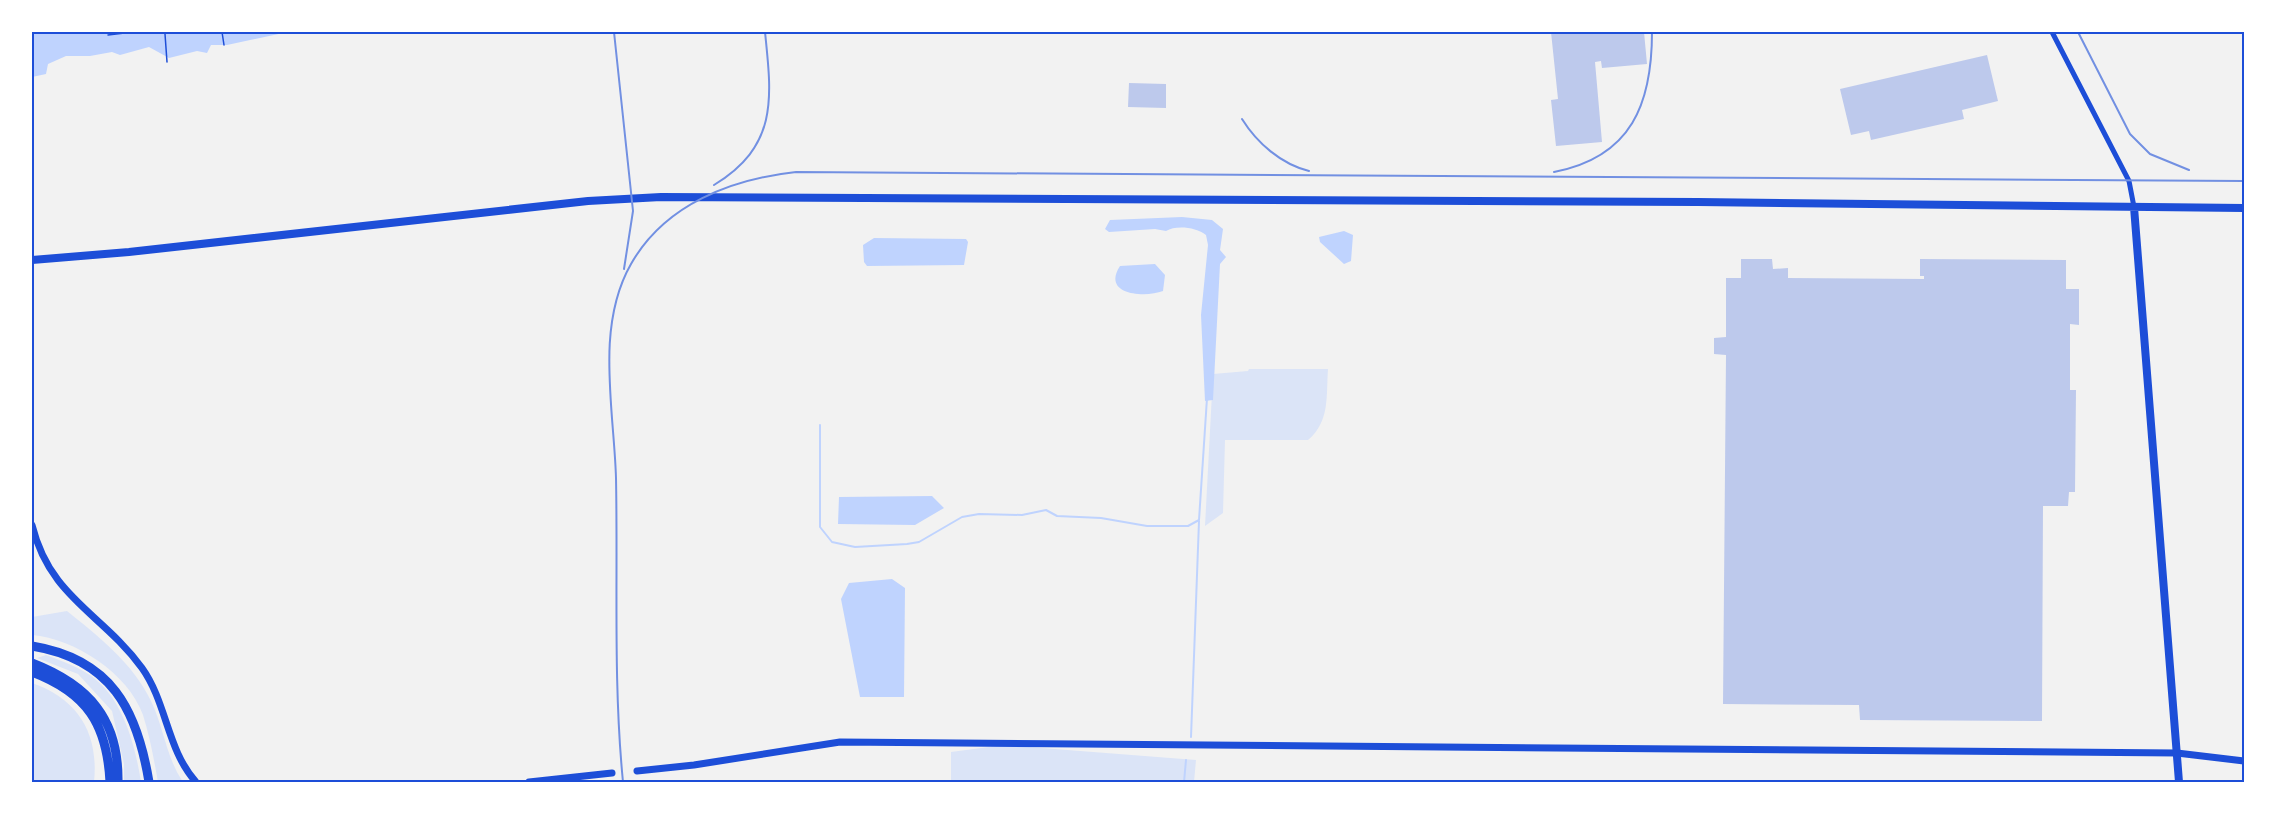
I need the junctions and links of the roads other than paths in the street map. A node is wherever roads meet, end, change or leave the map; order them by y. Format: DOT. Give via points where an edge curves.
graph roads {
  1 [pos="2052,32"];
  2 [pos="2134,207"];
  3 [pos="2244,208"];
  4 [pos="32,260"];
  5 [pos="32,525"];
  6 [pos="32,646"];
  7 [pos="32,663"];
  8 [pos="32,672"];
  9 [pos="2177,753"];
  10 [pos="2244,761"];
  11 [pos="637,771"];
  12 [pos="612,773"];
  13 [pos="108,783"];
  14 [pos="118,783"];
  15 [pos="149,783"];
  16 [pos="196,783"];
  17 [pos="529,783"];
  18 [pos="2179,783"];
  1 -- 2 [label="street" via="2129,181"];
  2 -- 3 [label="main road"];
  2 -- 4 [label="main road" via="662,197 588,201"];
  2 -- 9 [label="main road"];
  5 -- 16 [label="street" via="43,559 62,588 142,669 162,705 180,759"];
  6 -- 15 [label="highway" via="75,659 115,689 135,724"];
  7 -- 14 [label="highway" via="70,682 98,707 113,739"];
  8 -- 13 [label="highway" via="82,701 100,731 108,762"];
  9 -- 10 [label="street"];
  9 -- 11 [label="street" via="840,742"];
  9 -- 18 [label="main road"];
  12 -- 17 [label="street"];
}
